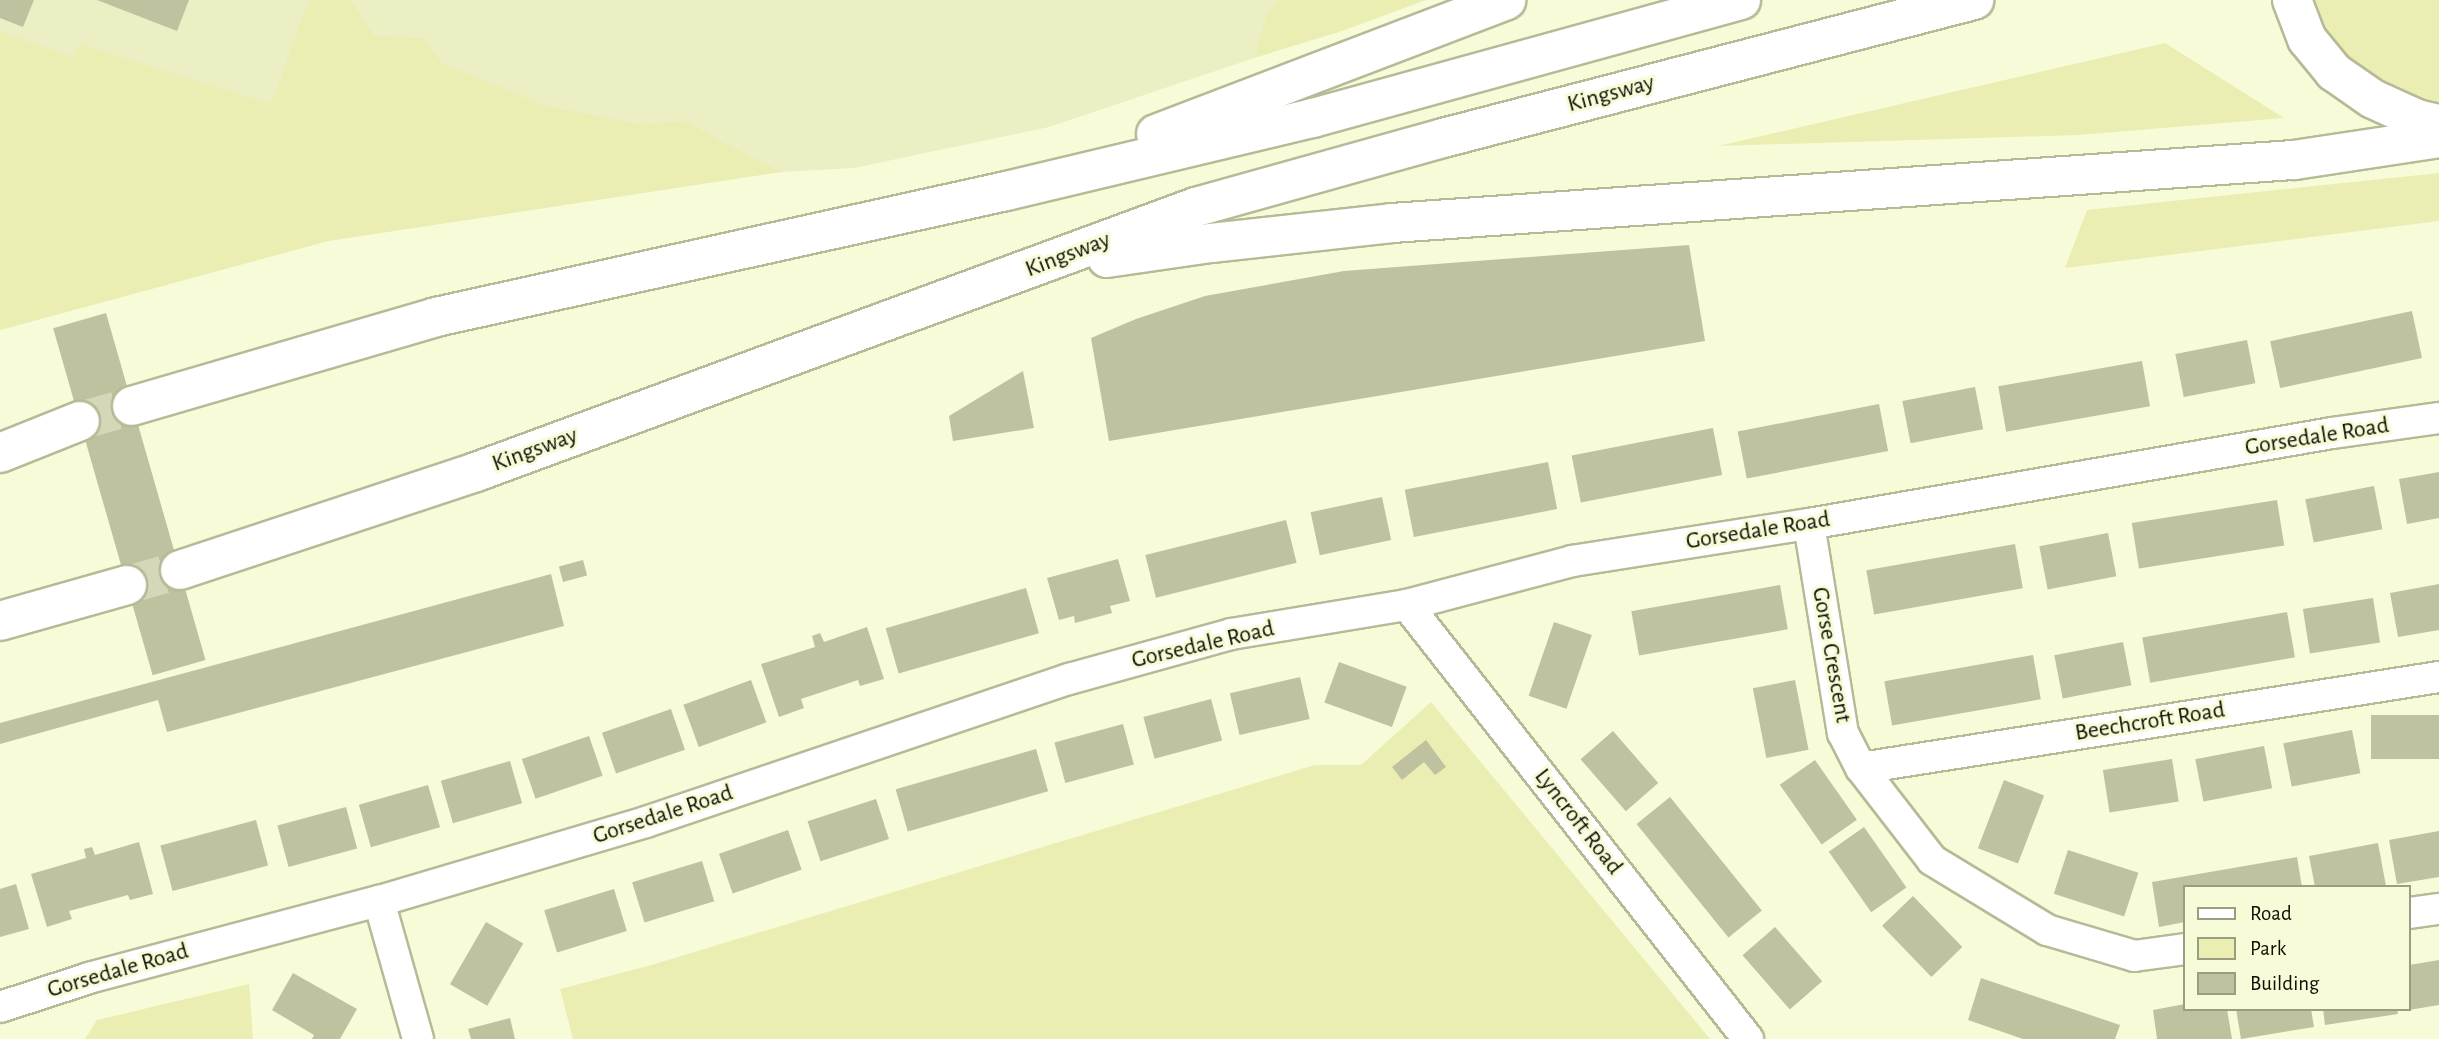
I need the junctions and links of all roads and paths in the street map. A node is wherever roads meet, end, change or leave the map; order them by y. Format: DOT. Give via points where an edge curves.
graph roads {
  1 [pos="1506,0"];
  2 [pos="1741,0"];
  3 [pos="1974,0"];
  4 [pos="2292,0"];
  5 [pos="2439,124"];
  6 [pos="2439,138"];
  7 [pos="1006,191"];
  8 [pos="1032,269"];
  9 [pos="132,406"];
  10 [pos="2439,418"];
  11 [pos="80,421"];
  12 [pos="0,453"];
  13 [pos="1809,524"];
  14 [pos="180,570"];
  15 [pos="127,585"];
  16 [pos="1407,605"];
  17 [pos="0,621"];
  18 [pos="2439,677"];
  19 [pos="1861,768"];
  20 [pos="379,901"];
  21 [pos="2439,909"];
  22 [pos="2411,913"];
  23 [pos="2184,949"];
  24 [pos="0,1007"];
  25 [pos="418,1039"];
  26 [pos="1748,1039"];
  1 -- 7 [label="main road"];
  2 -- 7 [label="main road" via="1313,118"];
  3 -- 8 [label="main road, Kingsway" via="1196,207"];
  4 -- 5 [label="main road" via="2307,39 2334,72 2373,99"];
  6 -- 8 [label="main road" via="2282,161 1392,223"];
  7 -- 9 [label="main road" via="436,317"];
  8 -- 14 [label="main road, Kingsway" via="476,472"];
  10 -- 13 [label="street, Gorsedale Road"];
  11 -- 12 [label="main road"];
  13 -- 16 [label="street, Gorsedale Road" via="1572,561"];
  13 -- 19 [label="street, Gorse Crescent" via="1843,733"];
  15 -- 17 [label="main road"];
  16 -- 20 [label="street, Gorsedale Road" via="1231,634 1069,679 646,822"];
  16 -- 26 [label="street, Lyncroft Road"];
  18 -- 19 [label="street, Beechcroft Road"];
  19 -- 23 [label="street, Gorse Crescent" via="1932,860 2047,930 2134,956"];
  20 -- 24 [label="street, Gorsedale Road" via="163,957"];
  20 -- 25 [label="street"];
  21 -- 22 [label="street"];
}
